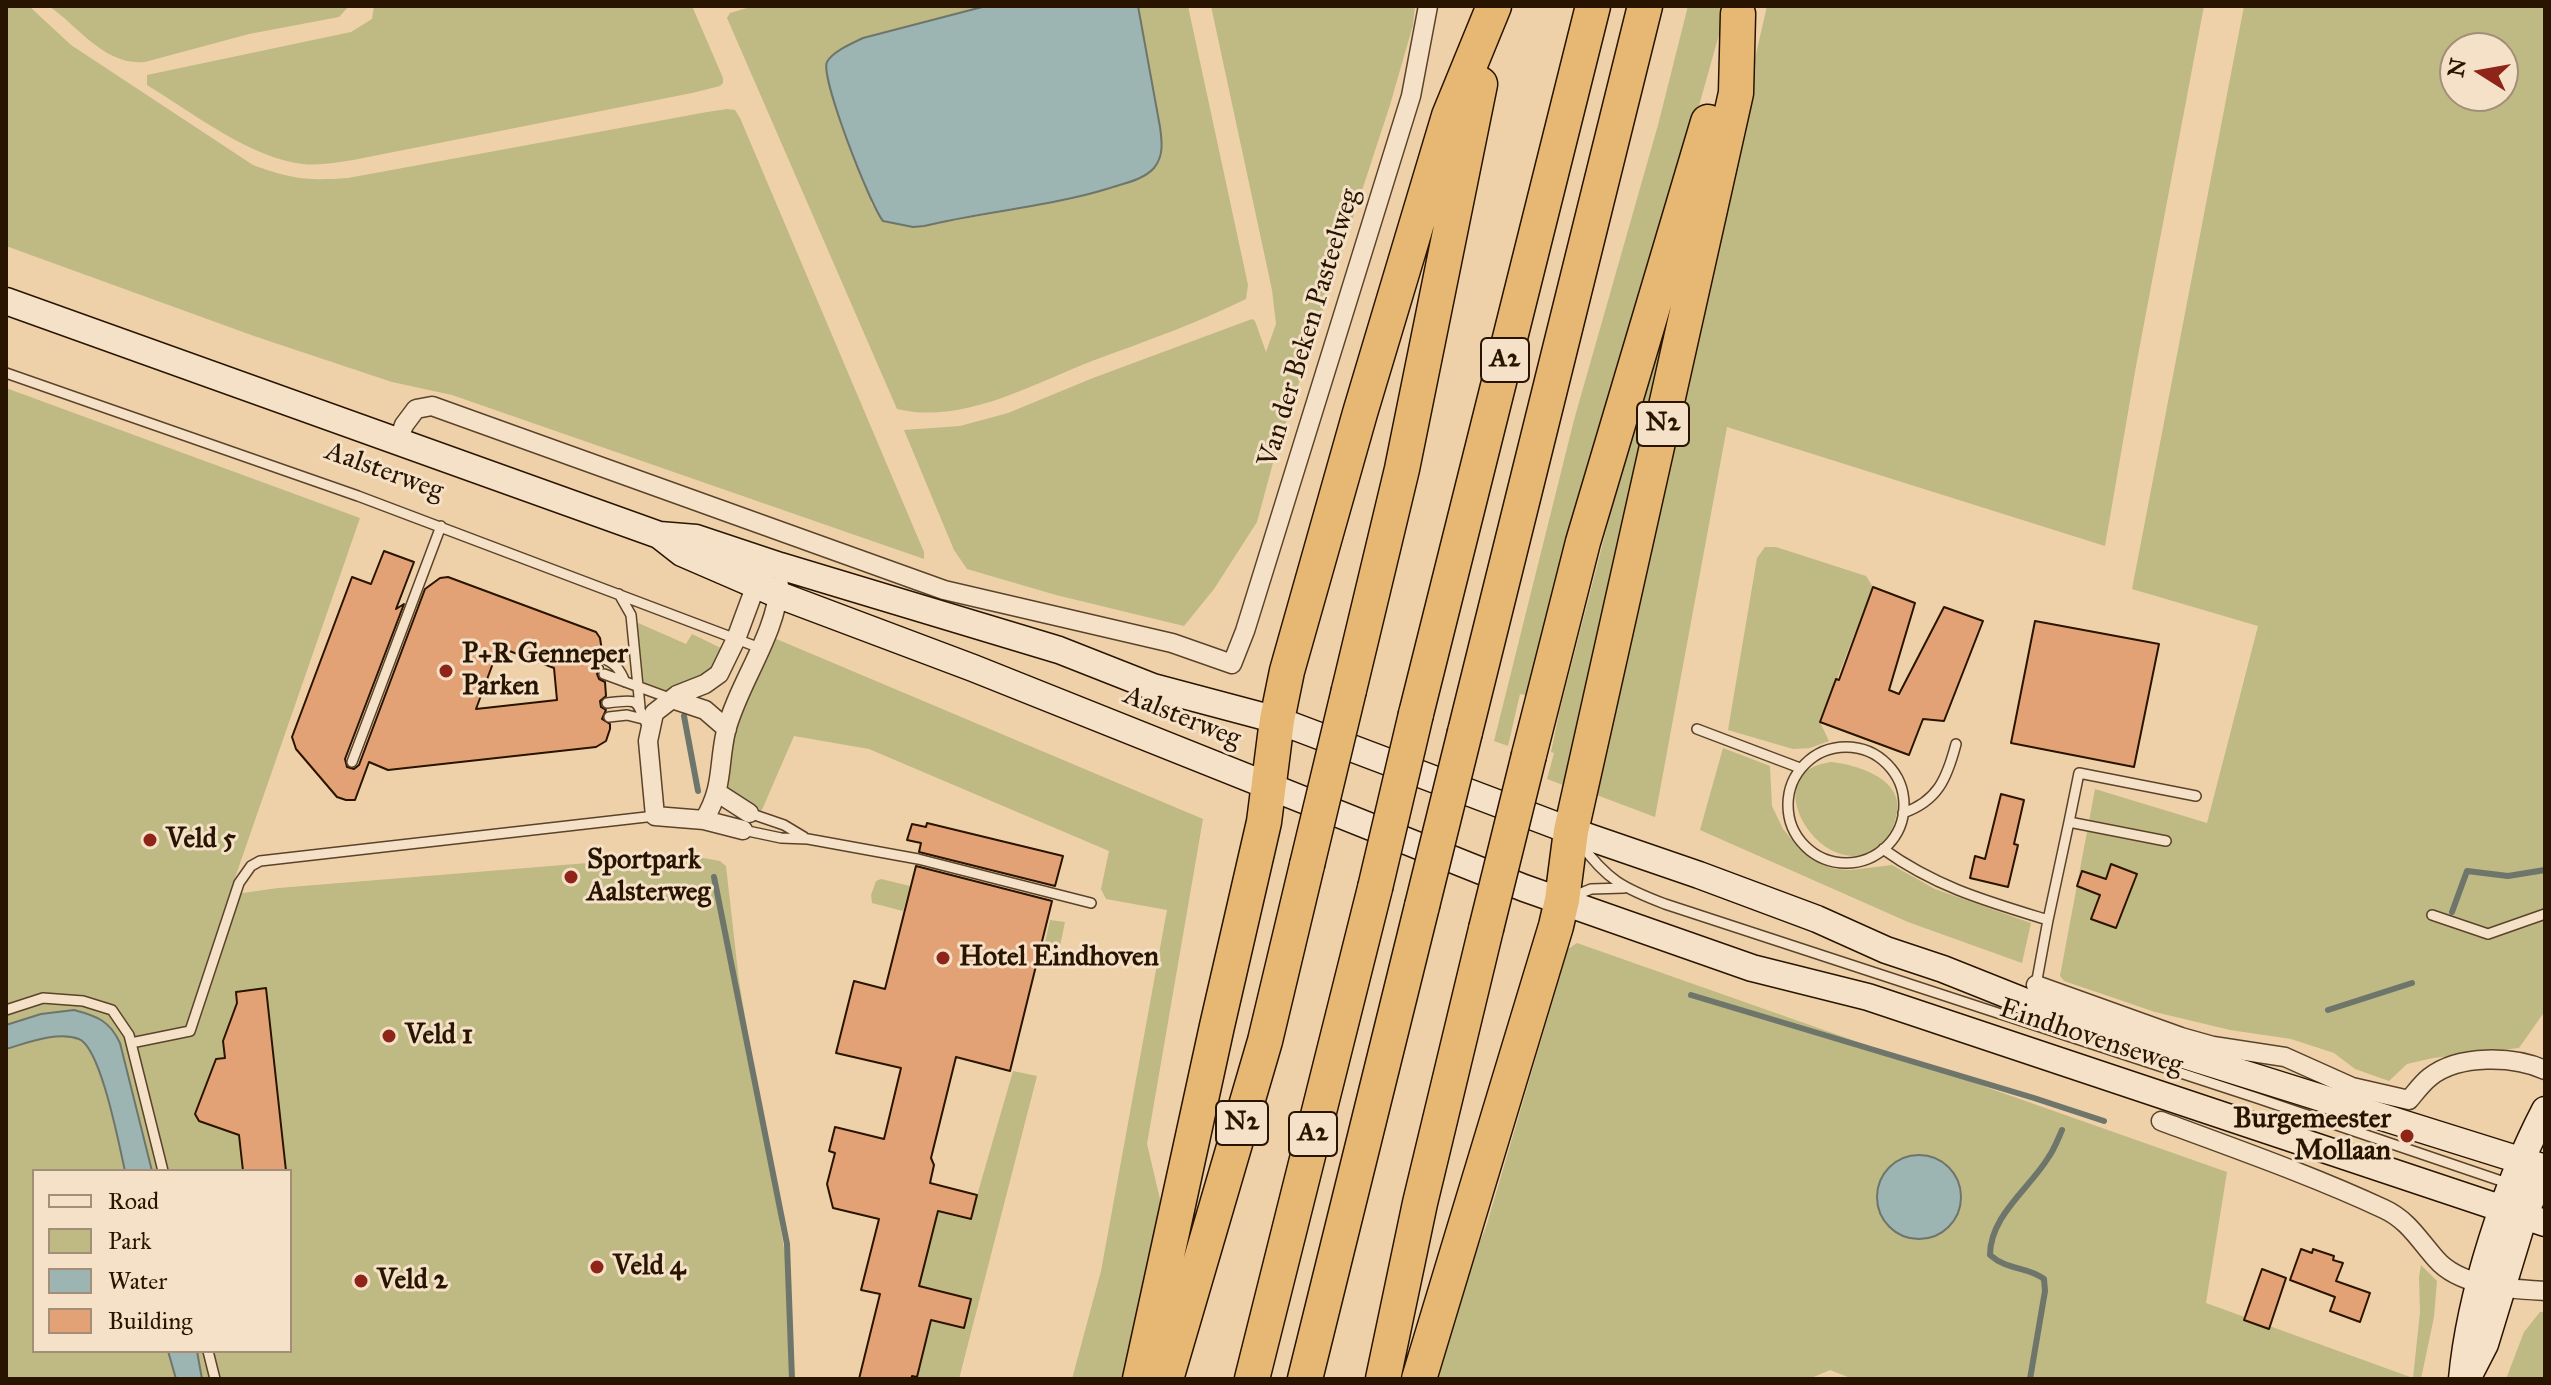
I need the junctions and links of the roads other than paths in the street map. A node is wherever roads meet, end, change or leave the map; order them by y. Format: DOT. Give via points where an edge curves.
graph roads {
  1 [pos="1428,6"];
  2 [pos="1496,6"];
  3 [pos="1593,6"];
  4 [pos="1645,6"];
  5 [pos="1739,10"];
  6 [pos="6,301"];
  7 [pos="6,373"];
  8 [pos="398,442"];
  9 [pos="441,526"];
  10 [pos="659,535"];
  11 [pos="780,566"];
  12 [pos="768,590"];
  13 [pos="944,590"];
  14 [pos="619,594"];
  15 [pos="990,630"];
  16 [pos="736,639"];
  17 [pos="760,648"];
  18 [pos="602,658"];
  19 [pos="1232,664"];
  20 [pos="604,674"];
  21 [pos="625,682"];
  22 [pos="637,686"];
  23 [pos="672,699"];
  24 [pos="607,703"];
  25 [pos="640,707"];
  26 [pos="609,717"];
  27 [pos="1277,720"];
  28 [pos="646,724"];
  29 [pos="727,729"];
  30 [pos="1697,729"];
  31 [pos="1956,744"];
  32 [pos="352,762"];
  33 [pos="1800,768"];
  34 [pos="1269,787"];
  35 [pos="718,793"];
  36 [pos="2196,796"];
  37 [pos="1903,813"];
  38 [pos="655,816"];
  39 [pos="704,820"];
  40 [pos="746,822"];
  41 [pos="2069,822"];
  42 [pos="1571,831"];
  43 [pos="808,839"];
  44 [pos="2166,841"];
  45 [pos="1883,849"];
  46 [pos="1644,856"];
  47 [pos="1624,888"];
  48 [pos="1562,900"];
  49 [pos="1091,903"];
  50 [pos="2545,914"];
  51 [pos="2432,915"];
  52 [pos="1614,920"];
  53 [pos="2048,920"];
  54 [pos="2036,985"];
  55 [pos="6,1010"];
  56 [pos="131,1043"];
  57 [pos="2538,1067"];
  58 [pos="2545,1110"];
  59 [pos="2161,1121"];
  60 [pos="162,1169"];
  61 [pos="2532,1189"];
  62 [pos="2491,1285"];
  63 [pos="2545,1291"];
  64 [pos="208,1353"];
  65 [pos="215,1379"];
  66 [pos="1140,1379"];
  67 [pos="1166,1379"];
  68 [pos="1252,1379"];
  69 [pos="1305,1379"];
  70 [pos="1383,1379"];
  71 [pos="1419,1379"];
  72 [pos="2465,1379"];
  1 -- 19 [label="street, Van der Beken Pasteelweg" via="1411,96"];
  2 -- 27 [label="highway, N2" via="1449,116 1356,427"];
  2 -- 67 [label="highway, N2, bridge" via="1402,469 1265,1041"];
  3 -- 68 [label="highway, A2, bridge"];
  4 -- 69 [label="highway, A2, bridge"];
  5 -- 42 [label="highway, N2" via="1736,93"];
  5 -- 70 [label="highway, N2, bridge" via="1583,542 1423,1188"];
  6 -- 8 [label="main road, Aalsterweg"];
  7 -- 9 [label="lane, Aalsterweg"];
  8 -- 10 [label="main road, Aalsterweg"];
  8 -- 13 [label="street, Aalsterweg" via="416,409 432,406"];
  9 -- 14 [label="lane, Aalsterweg"];
  9 -- 32 [label="lane"];
  10 -- 11 [label="main road, Aalsterweg" via="696,538"];
  10 -- 12 [label="main road, Aalsterweg" via="682,553"];
  11 -- 12 [label="street"];
  11 -- 15 [label="main road, Aalsterweg"];
  12 -- 16 [label="street"];
  12 -- 17 [label="street"];
  12 -- 34 [label="main road, Aalsterweg"];
  13 -- 15 [label="street, Aalsterweg"];
  13 -- 19 [label="street, Aalsterweg" via="1149,637"];
  14 -- 16 [label="lane, Aalsterweg"];
  14 -- 22 [label="lane" via="631,615"];
  15 -- 27 [label="main road, Aalsterweg" via="1153,687"];
  16 -- 17 [label="lane, Aalsterweg"];
  16 -- 23 [label="street" via="719,674"];
  17 -- 29 [label="street"];
  18 -- 21 [label="lane" via="614,662"];
  20 -- 21 [label="lane"];
  21 -- 22 [label="lane"];
  22 -- 23 [label="lane"];
  22 -- 25 [label="lane"];
  23 -- 28 [label="street"];
  23 -- 29 [label="street" via="705,710"];
  24 -- 25 [label="lane" via="629,700"];
  25 -- 28 [label="lane"];
  26 -- 28 [label="lane" via="627,715"];
  27 -- 34 [label="highway"];
  27 -- 42 [label="main road, Aalsterweg"];
  28 -- 38 [label="street"];
  29 -- 35 [label="street"];
  30 -- 33 [label="lane"];
  31 -- 37 [label="lane" via="1935,794 1921,807"];
  33 -- 37 [label="lane" via="1817,753 1847,748 1882,761 1901,785"];
  33 -- 45 [label="lane" via="1787,804 1799,839 1835,862 1856,863"];
  34 -- 48 [label="main road, Aalsterweg"];
  34 -- 66 [label="highway, N2"];
  35 -- 39 [label="street"];
  35 -- 40 [label="street"];
  36 -- 41 [label="lane" via="2079,773"];
  37 -- 45 [label="lane" via="1901,825"];
  38 -- 39 [label="street"];
  38 -- 56 [label="lane" via="260,861 239,883 190,1031"];
  39 -- 40 [label="street"];
  40 -- 43 [label="lane" via="781,838"];
  40 -- 43 [label="lane" via="784,825"];
  41 -- 44 [label="lane"];
  41 -- 53 [label="lane"];
  42 -- 46 [label="main road, Aalsterweg"];
  42 -- 47 [label="lane" via="1597,867"];
  42 -- 48 [label="highway"];
  43 -- 49 [label="lane" via="918,859"];
  45 -- 53 [label="lane" via="1959,892"];
  46 -- 61 [label="main road, Eindhovenseweg"];
  47 -- 48 [label="lane" via="1591,889"];
  47 -- 61 [label="lane, Eindhovenseweg"];
  48 -- 52 [label="main road, Aalsterweg"];
  48 -- 71 [label="highway"];
  50 -- 51 [label="lane" via="2488,934"];
  52 -- 61 [label="main road, Eindhovenseweg" via="1752,968"];
  53 -- 54 [label="lane"];
  54 -- 57 [label="street, Eindhovenseweg" via="2181,1037 2285,1057 2352,1087 2409,1100 2430,1076 2466,1062"];
  55 -- 56 [label="lane" via="43,998 83,1001 112,1010"];
  56 -- 60 [label="lane"];
  58 -- 61 [label="main road"];
  59 -- 62 [label="street, Eindhovenseweg" via="2387,1210 2410,1225 2448,1271"];
  61 -- 62 [label="main road"];
  62 -- 63 [label="street, Eindhovenseweg"];
  62 -- 72 [label="main road" via="2465,1344"];
  64 -- 65 [label="lane"];
}
